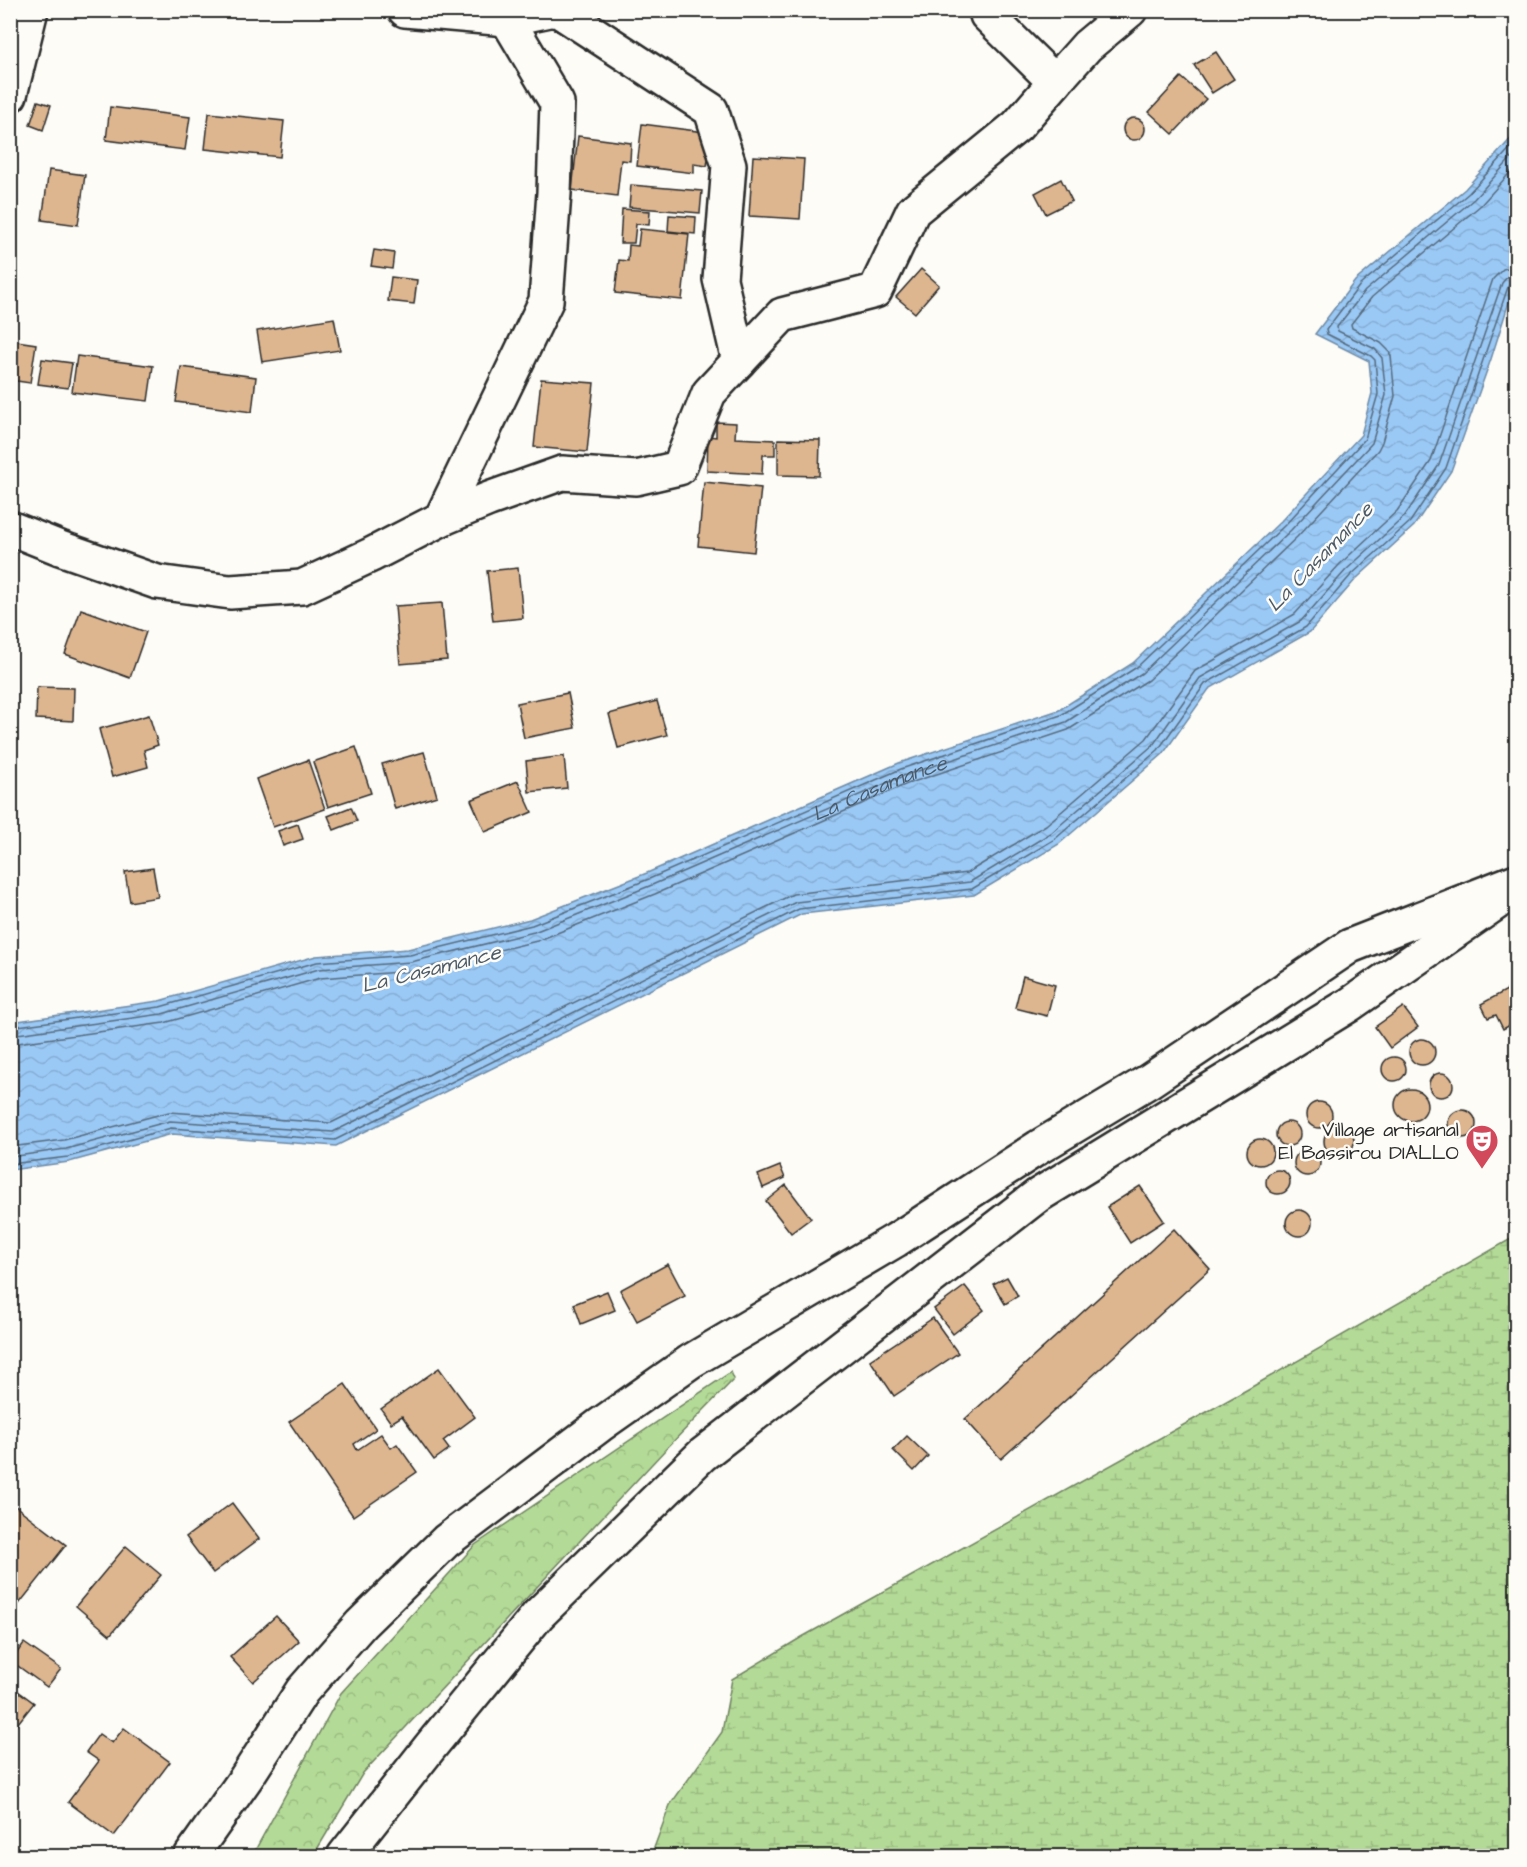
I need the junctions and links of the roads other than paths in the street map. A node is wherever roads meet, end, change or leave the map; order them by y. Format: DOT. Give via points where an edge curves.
graph roads {
  1 [pos="31,10"];
  2 [pos="405,10"];
  3 [pos="550,10"];
  4 [pos="558,10"];
  5 [pos="1021,10"];
  6 [pos="1130,10"];
  7 [pos="976,13"];
  8 [pos="507,19"];
  9 [pos="1056,82"];
  10 [pos="10,95"];
  11 [pos="740,361"];
  12 [pos="441,519"];
  13 [pos="10,528"];
  14 [pos="1516,881"];
  15 [pos="1516,890"];
  16 [pos="191,1857"];
  17 [pos="344,1857"];
  1 -- 10 [label="main road"];
  2 -- 8 [label="main road"];
  3 -- 8 [label="main road"];
  4 -- 11 [label="main road" via="711,110 729,165 720,279"];
  5 -- 7 [label="main road"];
  6 -- 9 [label="main road" via="1087,46"];
  7 -- 9 [label="main road"];
  8 -- 12 [label="main road" via="557,103 546,301"];
  9 -- 11 [label="main road" via="1017,126 913,211 875,291 782,315"];
  11 -- 12 [label="main road" via="709,393 679,468 636,478 562,473"];
  12 -- 13 [label="main road" via="302,586 230,592 158,582"];
  14 -- 16 [label="main road" via="1350,946 1149,1081 896,1240 691,1361 600,1425 446,1541 361,1624 302,1691"];
  15 -- 17 [label="main road" via="1349,1005 1037,1196 702,1455 538,1615"];
}
